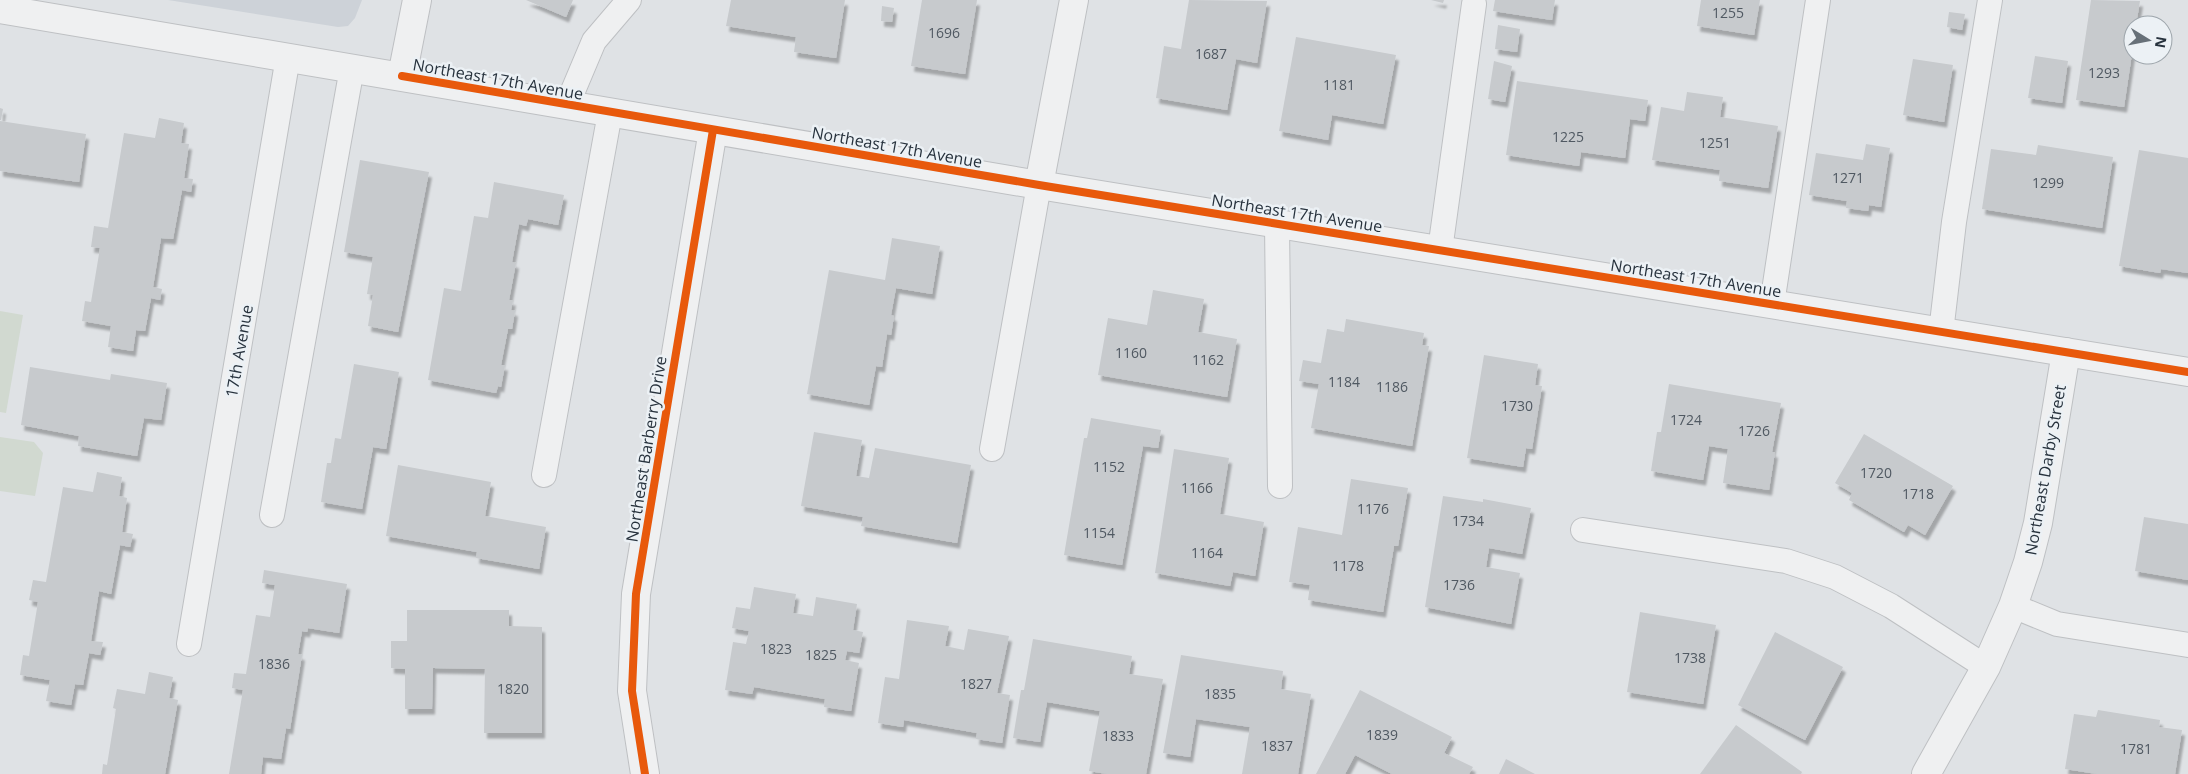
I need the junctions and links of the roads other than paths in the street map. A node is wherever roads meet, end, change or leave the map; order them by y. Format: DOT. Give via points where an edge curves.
graph roads {
  1 [pos="417,0"];
  2 [pos="629,0"];
  3 [pos="1074,0"];
  4 [pos="1818,0"];
  5 [pos="1990,0"];
  6 [pos="1474,4"];
  7 [pos="0,10"];
  8 [pos="288,57"];
  9 [pos="352,68"];
  10 [pos="402,76"];
  11 [pos="567,105"];
  12 [pos="610,113"];
  13 [pos="713,130"];
  14 [pos="1039,185"];
  15 [pos="1277,224"];
  16 [pos="1440,250"];
  17 [pos="1772,304"];
  18 [pos="1941,332"];
  19 [pos="2066,352"];
  20 [pos="2188,372"];
  21 [pos="992,449"];
  22 [pos="544,474"];
  23 [pos="1280,486"];
  24 [pos="272,515"];
  25 [pos="1582,530"];
  26 [pos="2013,606"];
  27 [pos="189,644"];
  28 [pos="2188,645"];
  29 [pos="1986,667"];
  30 [pos="645,774"];
  31 [pos="1926,774"];
  1 -- 10 [label="street"];
  2 -- 11 [label="lane" via="594,41"];
  3 -- 14 [label="street"];
  4 -- 17 [label="lane"];
  5 -- 18 [label="lane" via="1954,222"];
  6 -- 16 [label="lane"];
  7 -- 8 [label="street, Northeast 17th Avenue"];
  8 -- 9 [label="street, Northeast 17th Avenue"];
  8 -- 27 [label="lane, 17th Avenue"];
  9 -- 10 [label="street, Northeast 17th Avenue"];
  9 -- 24 [label="lane"];
  10 -- 11 [label="street, Northeast 17th Avenue"];
  11 -- 12 [label="street, Northeast 17th Avenue"];
  12 -- 13 [label="street, Northeast 17th Avenue"];
  12 -- 22 [label="lane"];
  13 -- 14 [label="street, Northeast 17th Avenue"];
  13 -- 30 [label="street, Northeast Barberry Drive" via="636,594 632,691"];
  14 -- 15 [label="street, Northeast 17th Avenue"];
  14 -- 21 [label="lane"];
  15 -- 16 [label="street, Northeast 17th Avenue"];
  15 -- 23 [label="lane"];
  16 -- 17 [label="street, Northeast 17th Avenue"];
  17 -- 18 [label="street, Northeast 17th Avenue"];
  18 -- 19 [label="street, Northeast 17th Avenue"];
  19 -- 20 [label="street, Northeast 17th Avenue"];
  19 -- 26 [label="street, Northeast Darby Street" via="2038,523"];
  25 -- 29 [label="lane" via="1786,561 1835,577 1891,606"];
  26 -- 28 [label="lane" via="2058,624"];
  26 -- 29 [label="street, Northeast Darby Street"];
  29 -- 31 [label="street, Northeast Darby Street"];
}
